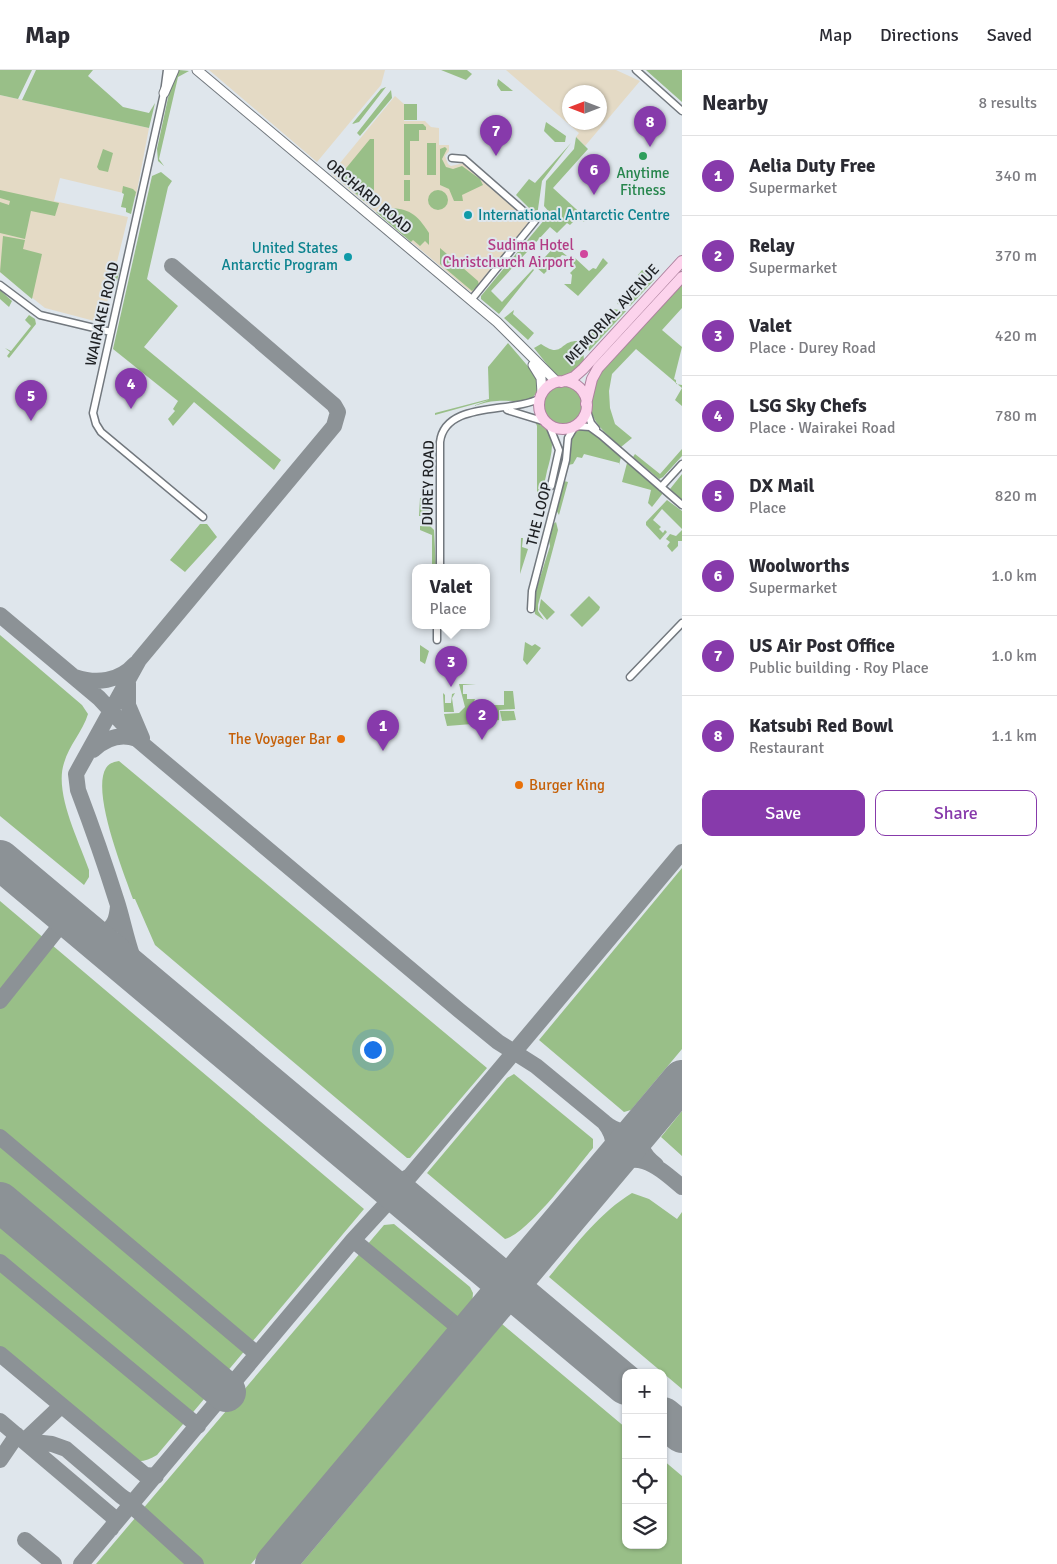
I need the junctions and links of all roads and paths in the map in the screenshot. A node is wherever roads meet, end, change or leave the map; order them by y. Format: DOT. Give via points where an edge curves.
graph roads {
  1 [pos="171,70"];
  2 [pos="197,70"];
  3 [pos="636,70"];
  4 [pos="164,93"];
  5 [pos="682,111"];
  6 [pos="452,158"];
  7 [pos="682,261"];
  8 [pos="681,279"];
  9 [pos="0,285"];
  10 [pos="471,300"];
  11 [pos="111,332"];
  12 [pos="521,346"];
  13 [pos="559,382"];
  14 [pos="541,395"];
  15 [pos="586,406"];
  16 [pos="498,409"];
  17 [pos="547,423"];
  18 [pos="576,426"];
  19 [pos="601,435"];
  20 [pos="682,464"];
  21 [pos="551,486"];
  22 [pos="661,487"];
  23 [pos="682,506"];
  24 [pos="203,517"];
  25 [pos="440,564"];
  26 [pos="531,609"];
  27 [pos="682,623"];
  28 [pos="437,629"];
  29 [pos="437,640"];
  30 [pos="630,678"];
  1 -- 4 [label="street"];
  2 -- 10 [label="street, ORCHARD ROAD"];
  3 -- 5 [label="street"];
  4 -- 11 [label="street, WAIRAKEI ROAD"];
  6 -- 10 [label="street" via="464,159 535,221"];
  7 -- 13 [label="main road, MEMORIAL AVENUE" via="583,369 574,377"];
  8 -- 15 [label="main road, MEMORIAL AVENUE" via="598,368"];
  9 -- 11 [label="street" via="40,315"];
  10 -- 12 [label="street, ORCHARD ROAD"];
  11 -- 24 [label="street, WAIRAKEI ROAD" via="94,408 96,424 101,432"];
  12 -- 13 [label="street, ORCHARD ROAD"];
  12 -- 14 [label="street, ORCHARD ROAD" via="539,374"];
  13 -- 14 [label="main road" via="550,385"];
  13 -- 15 [label="main road" via="578,388 584,395"];
  14 -- 16 [label="street, DUREY ROAD" via="526,405"];
  14 -- 17 [label="main road" via="540,411"];
  15 -- 18 [label="main road"];
  15 -- 19 [label="street"];
  16 -- 17 [label="street, DUREY ROAD" via="516,411"];
  16 -- 25 [label="street, DUREY ROAD" via="460,416 442,432"];
  17 -- 18 [label="main road" via="560,429"];
  17 -- 21 [label="street, THE LOOP" via="559,450"];
  18 -- 19 [label="street" via="588,427"];
  18 -- 26 [label="street, THE LOOP" via="568,438 566,460 532,591"];
  19 -- 22 [label="street"];
  20 -- 22 [label="street"];
  22 -- 23 [label="street"];
  27 -- 30 [label="street"];
  28 -- 29 [label="street"];
}
